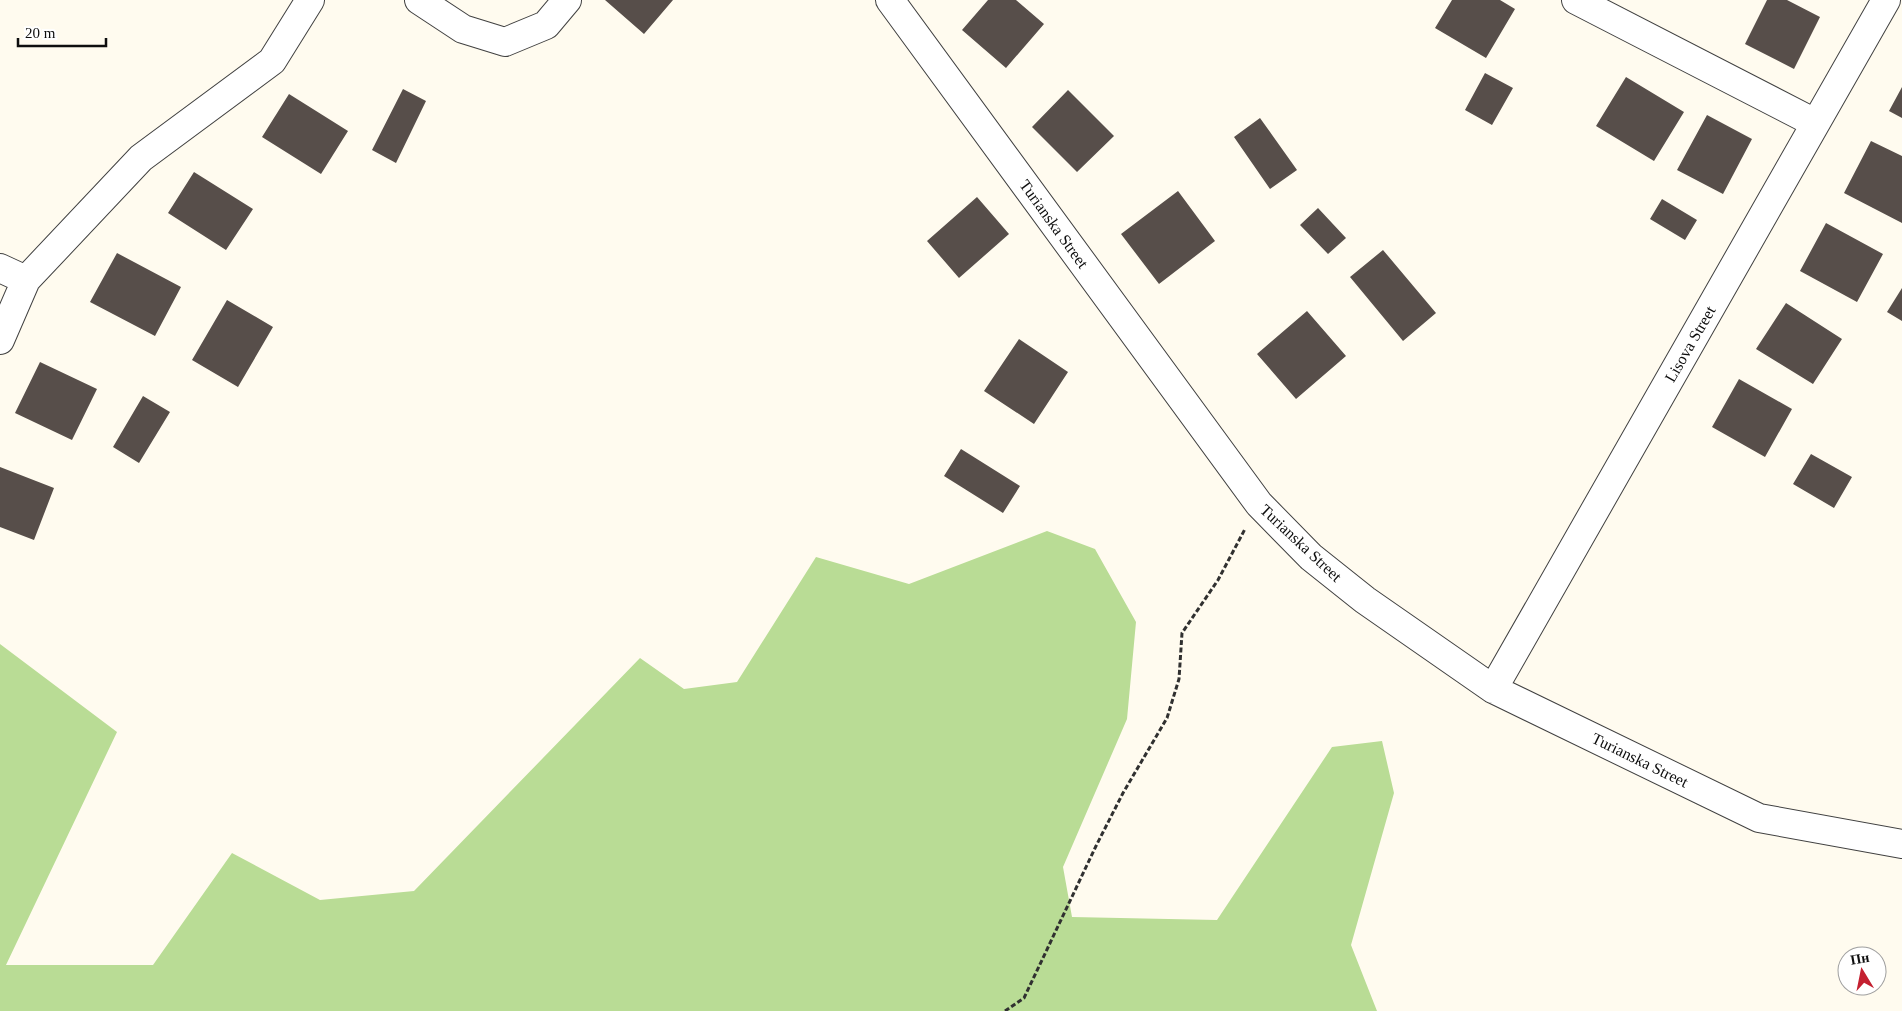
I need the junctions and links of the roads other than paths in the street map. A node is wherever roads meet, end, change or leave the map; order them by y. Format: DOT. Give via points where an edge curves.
graph roads {
  1 [pos="310,0"];
  2 [pos="419,0"];
  3 [pos="567,0"];
  4 [pos="890,0"];
  5 [pos="1576,0"];
  6 [pos="1886,0"];
  7 [pos="1815,123"];
  8 [pos="0,268"];
  9 [pos="26,280"];
  10 [pos="0,340"];
  11 [pos="1493,689"];
  12 [pos="1902,844"];
  1 -- 9 [label="street" via="272,61 141,158"];
  2 -- 3 [label="street" via="463,29 505,42 546,25"];
  4 -- 11 [label="street, Turianska Street" via="1259,504 1311,557 1365,600"];
  5 -- 7 [label="street"];
  6 -- 7 [label="street, Lisova Street"];
  7 -- 11 [label="street, Lisova Street"];
  8 -- 9 [label="street"];
  9 -- 10 [label="street"];
  11 -- 12 [label="street, Turianska Street" via="1759,818"];
}
